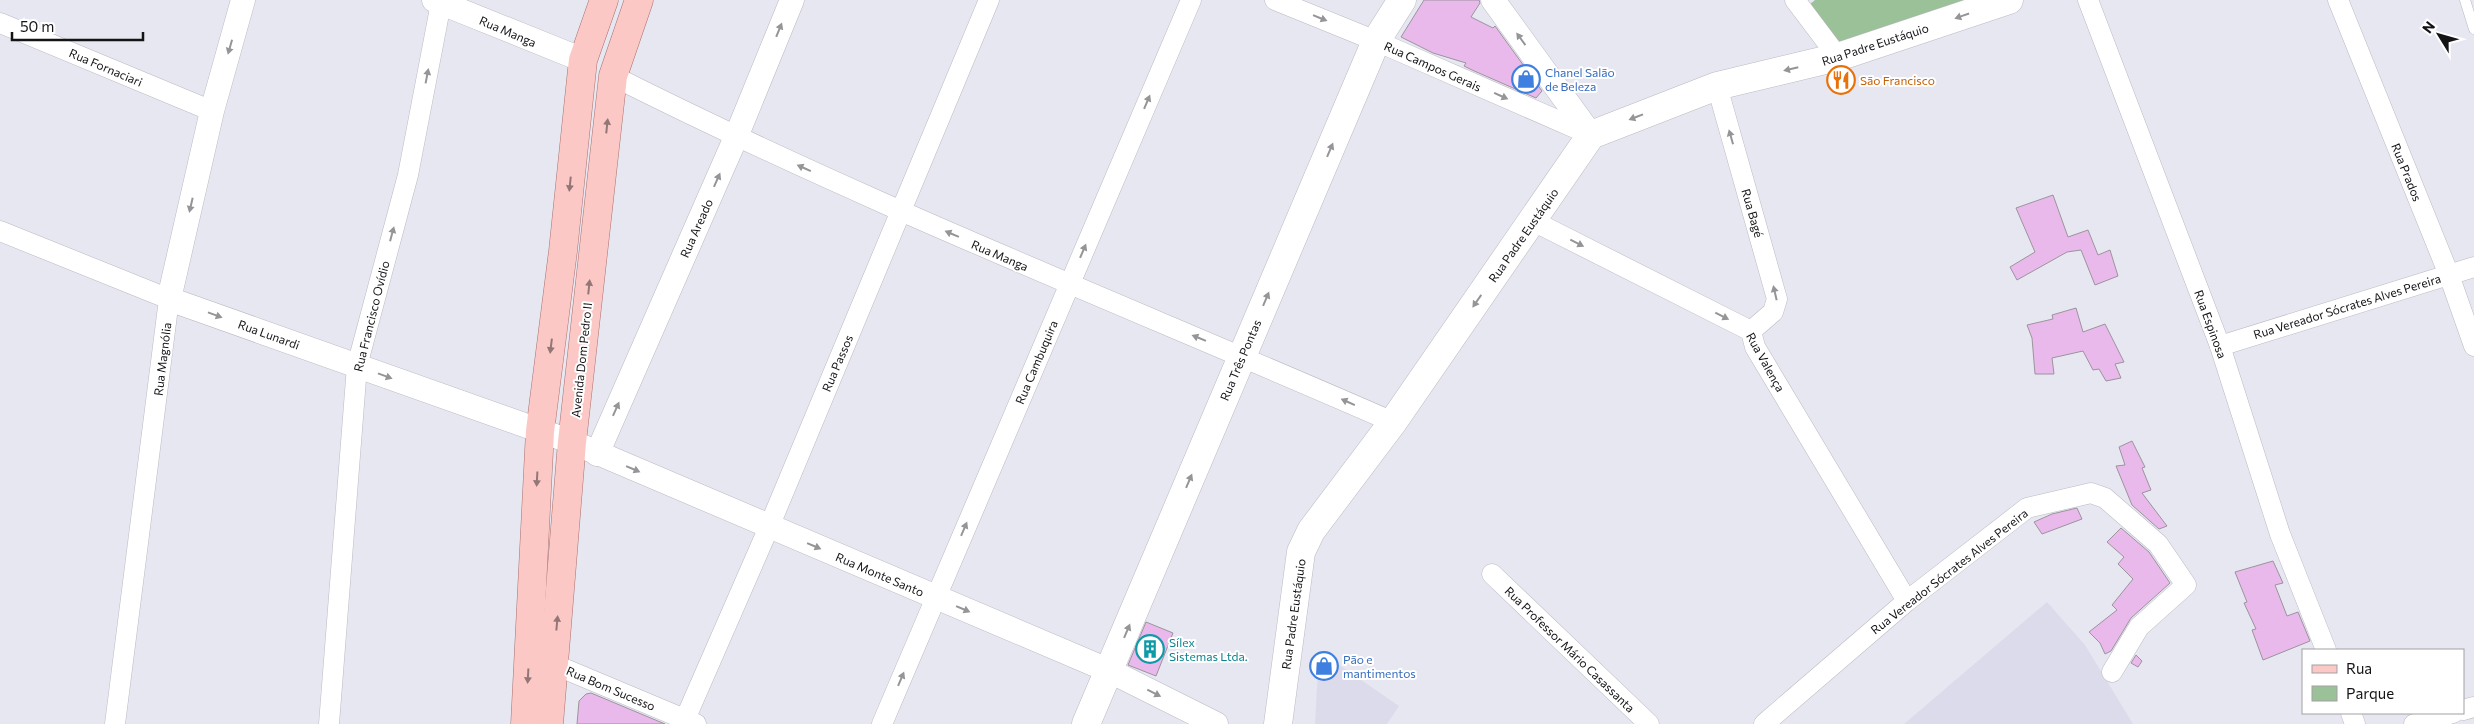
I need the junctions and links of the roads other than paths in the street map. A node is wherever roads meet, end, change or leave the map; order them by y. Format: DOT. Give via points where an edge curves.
graph roads {
  1 [pos="244,0"];
  2 [pos="604,0"];
  3 [pos="639,0"];
  4 [pos="792,0"];
  5 [pos="989,0"];
  6 [pos="1190,0"];
  7 [pos="1274,0"];
  8 [pos="1402,0"];
  9 [pos="1493,0"];
  10 [pos="2009,0"];
  11 [pos="2088,0"];
  12 [pos="2338,0"];
  13 [pos="2466,0"];
  14 [pos="437,1"];
  15 [pos="1804,3"];
  16 [pos="0,22"];
  17 [pos="2474,28"];
  18 [pos="1376,41"];
  19 [pos="1838,57"];
  20 [pos="583,60"];
  21 [pos="613,76"];
  22 [pos="1717,86"];
  23 [pos="212,111"];
  24 [pos="1591,135"];
  25 [pos="736,137"];
  26 [pos="900,211"];
  27 [pos="1533,221"];
  28 [pos="0,231"];
  29 [pos="2474,267"];
  30 [pos="2449,275"];
  31 [pos="1068,284"];
  32 [pos="170,299"];
  33 [pos="1751,331"];
  34 [pos="2220,346"];
  35 [pos="2474,346"];
  36 [pos="1241,356"];
  37 [pos="357,366"];
  38 [pos="1393,422"];
  39 [pos="540,430"];
  40 [pos="572,442"];
  41 [pos="597,454"];
  42 [pos="769,527"];
  43 [pos="1492,574"];
  44 [pos="936,597"];
  45 [pos="1907,601"];
  46 [pos="2326,649"];
  47 [pos="553,664"];
  48 [pos="1110,671"];
  49 [pos="2112,672"];
  50 [pos="2449,714"];
  51 [pos="688,722"];
  52 [pos="115,724"];
  53 [pos="329,724"];
  54 [pos="525,724"];
  55 [pos="549,724"];
  56 [pos="882,724"];
  57 [pos="1086,724"];
  58 [pos="1216,724"];
  59 [pos="1278,724"];
  60 [pos="1649,724"];
  61 [pos="1764,724"];
  62 [pos="2414,724"];
  1 -- 23 [label="street, Rua Magnólia, one-way"];
  2 -- 20 [label="main road"];
  3 -- 21 [label="main road, Avenida Dom Pedro II"];
  25 -- 4 [label="street, Rua Areado, one-way"];
  5 -- 26 [label="street, Rua Passos"];
  31 -- 6 [label="street, Rua Cambuquira, one-way"];
  7 -- 18 [label="street, Rua Campos Gerais, one-way"];
  8 -- 18 [label="main road, Rua Três Pontas"];
  24 -- 9 [label="street, one-way"];
  10 -- 19 [label="main road, Rua Padre Eustáquio, one-way"];
  11 -- 34 [label="street, Rua Espinosa"];
  12 -- 30 [label="street, Rua Prados"];
  13 -- 17 [label="lane"];
  14 -- 20 [label="street, Rua Manga"];
  37 -- 14 [label="street, Rua Francisco Ovídio, one-way" via="408,175"];
  15 -- 19 [label="street"];
  16 -- 23 [label="street, Rua Fornaciari"];
  18 -- 24 [label="street, Rua Campos Gerais, one-way"];
  36 -- 18 [label="main road, Rua Três Pontas, one-way"];
  19 -- 22 [label="main road, Rua Padre Eustáquio, one-way"];
  20 -- 39 [label="main road, one-way"];
  21 -- 25 [label="street, Rua Manga"];
  40 -- 21 [label="main road, Avenida Dom Pedro II, one-way"];
  22 -- 24 [label="main road, Rua Padre Eustáquio, one-way"];
  33 -- 22 [label="street, Rua Bagé, one-way" via="1773,312 1777,299"];
  23 -- 32 [label="street, Rua Magnólia, one-way"];
  24 -- 27 [label="main road, Rua Padre Eustáquio"];
  26 -- 25 [label="street, Rua Manga, one-way"];
  41 -- 25 [label="street, Rua Areado, one-way"];
  31 -- 26 [label="street, Rua Manga, one-way"];
  26 -- 42 [label="street, Rua Passos"];
  27 -- 33 [label="street, Rua Valença, one-way"];
  27 -- 38 [label="main road, Rua Padre Eustáquio, one-way"];
  28 -- 32 [label="street, Rua Lunardi"];
  29 -- 30 [label="street, Rua Vereador Sócrates Alves Pereira"];
  30 -- 34 [label="street, Rua Vereador Sócrates Alves Pereira"];
  30 -- 35 [label="street, Rua Prados"];
  36 -- 31 [label="street, Rua Manga, one-way"];
  44 -- 31 [label="street, Rua Cambuquira, one-way"];
  32 -- 37 [label="street, Rua Lunardi, one-way"];
  32 -- 52 [label="street, Rua Magnólia"];
  33 -- 45 [label="street, Rua Valença" via="1755,347"];
  34 -- 46 [label="street, Rua Espinosa" via="2280,534"];
  38 -- 36 [label="street, Rua Manga, one-way"];
  48 -- 36 [label="main road, Rua Três Pontas, one-way"];
  37 -- 39 [label="street, Rua Lunardi, one-way"];
  37 -- 53 [label="street, Rua Francisco Ovídio"];
  38 -- 59 [label="main road, Rua Padre Eustáquio" via="1311,531 1301,552"];
  39 -- 40 [label="street, Rua Monte Santo"];
  39 -- 54 [label="main road, one-way"];
  40 -- 41 [label="street, Rua Monte Santo"];
  47 -- 40 [label="main road, Avenida Dom Pedro II, one-way"];
  41 -- 42 [label="street, Rua Monte Santo, one-way"];
  42 -- 44 [label="street, Rua Monte Santo, one-way"];
  42 -- 51 [label="street, Rua Passos"];
  43 -- 60 [label="street, Rua Professor Mário Casassanta"];
  44 -- 48 [label="street, Rua Monte Santo, one-way"];
  56 -- 44 [label="street, Rua Cambuquira, one-way"];
  45 -- 49 [label="street, Rua Vereador Sócrates Alves Pereira" via="2027,508 2091,493 2106,498 2158,544 2186,585 2139,627"];
  45 -- 61 [label="street, Rua Vereador Sócrates Alves Pereira"];
  47 -- 51 [label="street, Rua Bom Sucesso"];
  47 -- 55 [label="main road, Avenida Dom Pedro II"];
  48 -- 57 [label="main road, Rua Três Pontas"];
  48 -- 58 [label="street, Rua Monte Santo, one-way"];
  50 -- 62 [label="street"];
}
